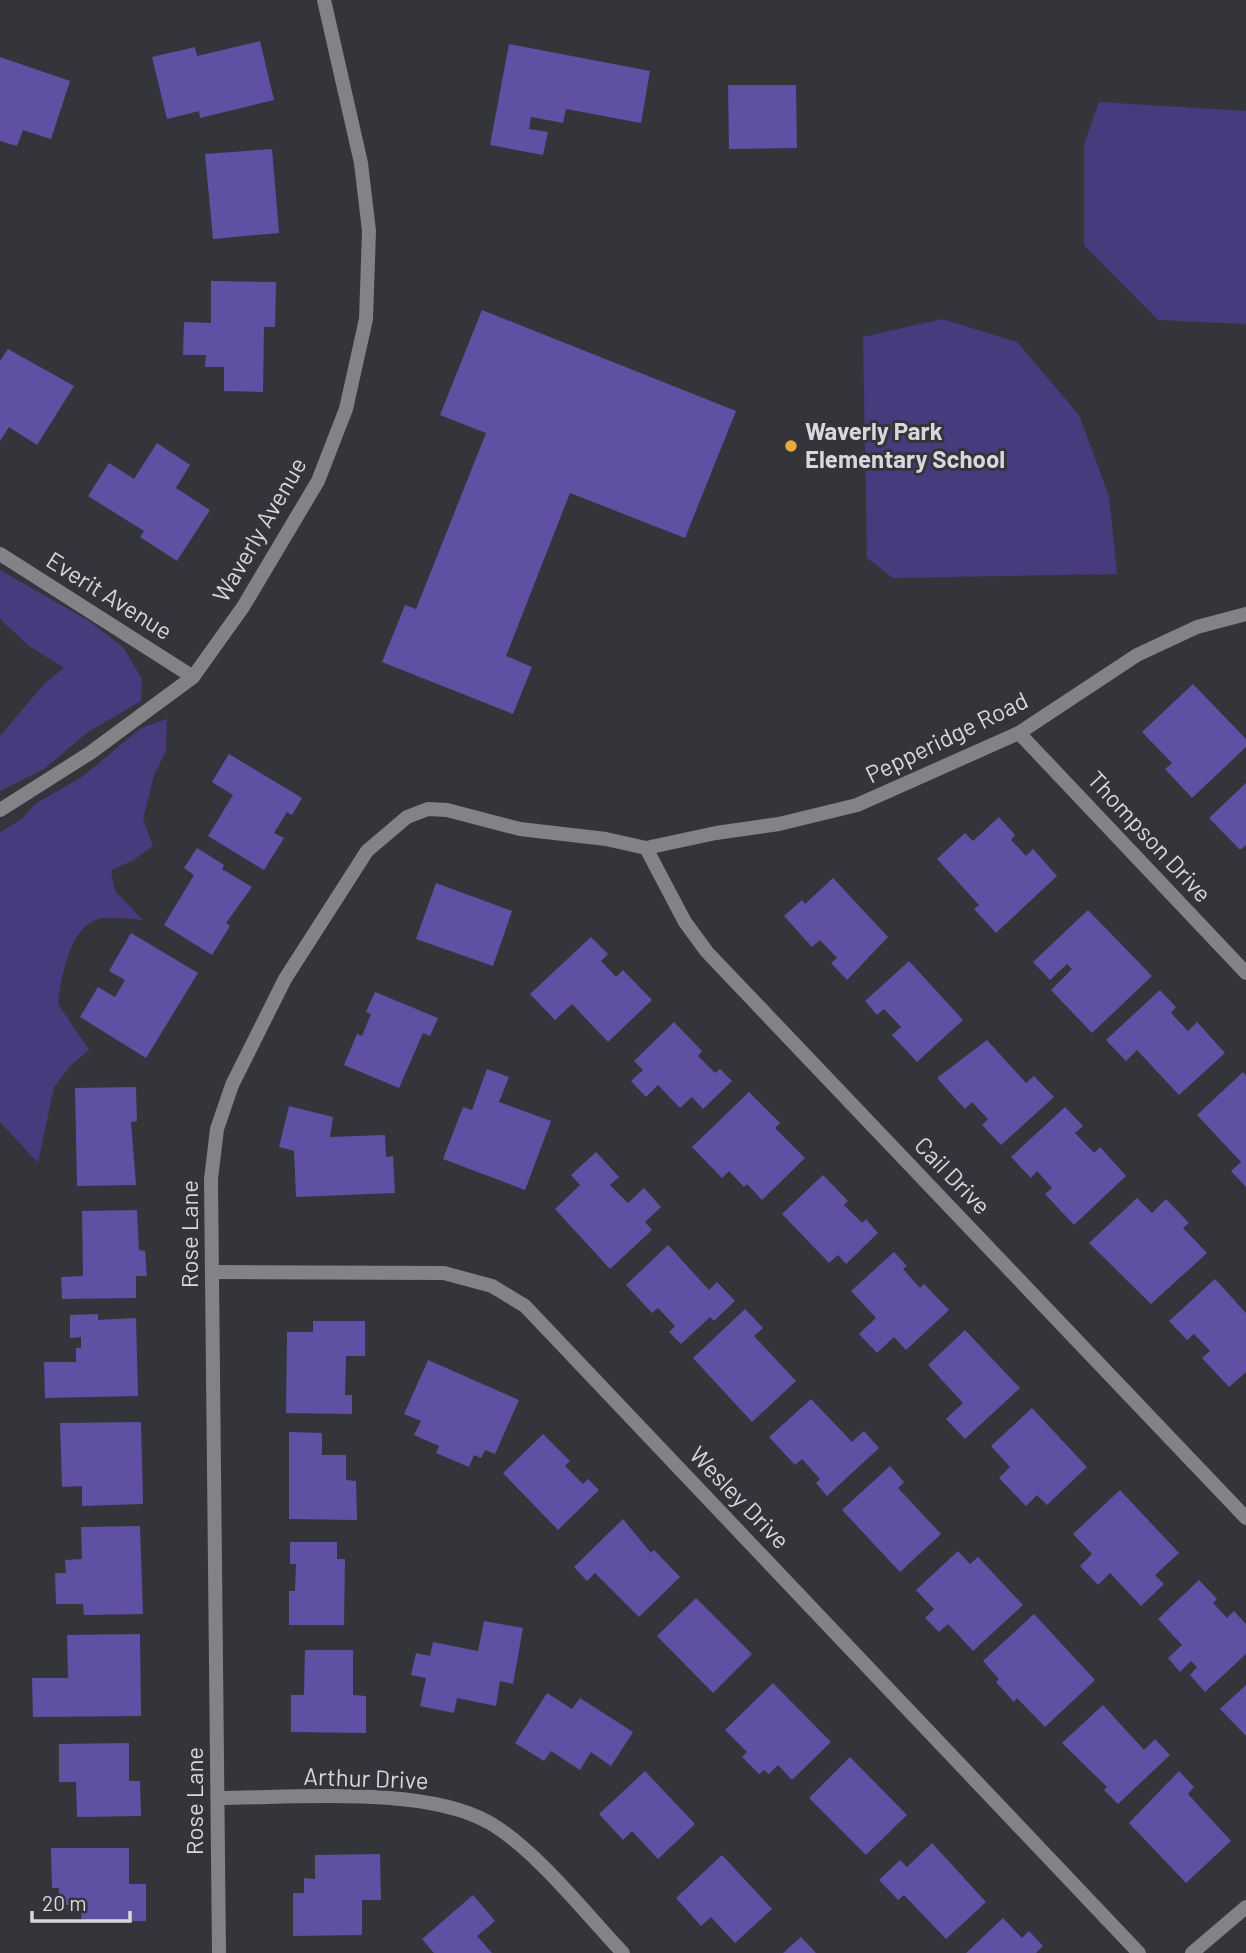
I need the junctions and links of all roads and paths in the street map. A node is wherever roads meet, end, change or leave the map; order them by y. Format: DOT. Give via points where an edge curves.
graph roads {
  1 [pos="324,0"];
  2 [pos="0,554"];
  3 [pos="1246,614"];
  4 [pos="193,677"];
  5 [pos="1019,733"];
  6 [pos="0,810"];
  7 [pos="646,848"];
  8 [pos="1246,973"];
  9 [pos="213,1272"];
  10 [pos="1246,1518"];
  11 [pos="218,1798"];
  12 [pos="1246,1907"];
  13 [pos="219,1953"];
  14 [pos="623,1953"];
  15 [pos="1139,1953"];
  16 [pos="1192,1953"];
  1 -- 4 [label="street, Waverly Avenue" via="361,163 369,232 366,319 346,409 318,481 243,607"];
  2 -- 4 [label="street, Everit Avenue"];
  3 -- 5 [label="street, Pepperidge Road" via="1197,627 1137,655"];
  4 -- 6 [label="street, Waverly Avenue" via="90,753"];
  5 -- 7 [label="street, Pepperidge Road" via="858,805"];
  5 -- 8 [label="street, Thompson Drive"];
  7 -- 9 [label="street, Rose Lane" via="520,829 437,809 419,811 380,837 285,979 232,1085 217,1129 211,1178"];
  7 -- 10 [label="street, Cail Drive" via="685,922 707,952"];
  9 -- 11 [label="street, Rose Lane"];
  9 -- 15 [label="street, Wesley Drive" via="444,1273 492,1286 525,1306"];
  11 -- 13 [label="street, Rose Lane"];
  11 -- 14 [label="street, Arthur Drive" via="413,1799 458,1809 491,1824 533,1858"];
  12 -- 16 [label="street"];
}
